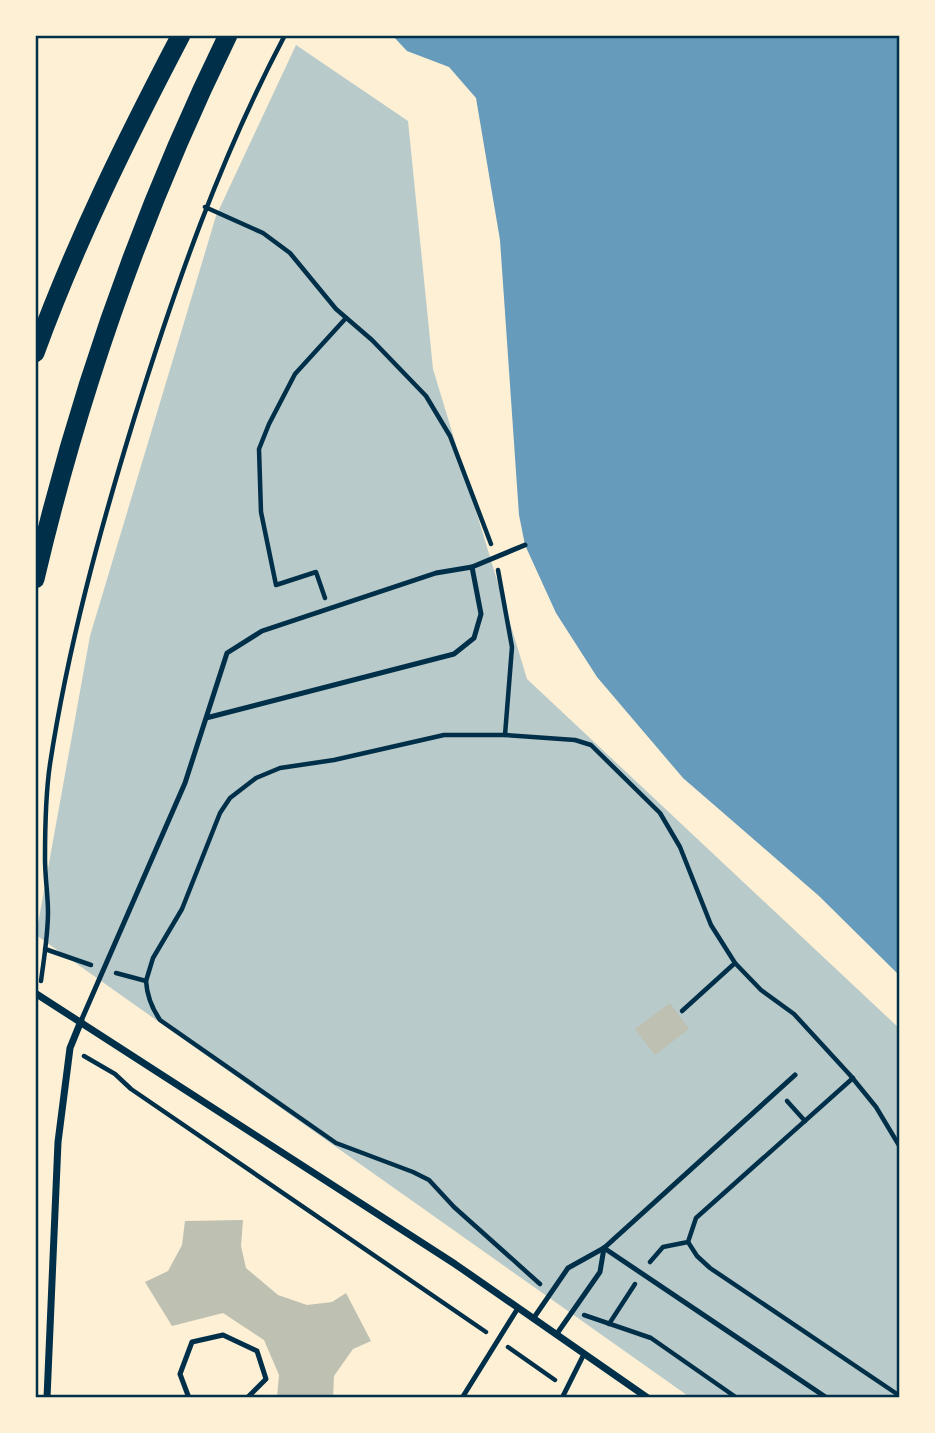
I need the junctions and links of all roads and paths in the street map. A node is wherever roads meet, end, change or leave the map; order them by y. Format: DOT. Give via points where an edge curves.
graph roads {
  1 [pos="181,35"];
  2 [pos="228,35"];
  3 [pos="285,35"];
  4 [pos="205,207"];
  5 [pos="346,318"];
  6 [pos="35,353"];
  7 [pos="526,545"];
  8 [pos="493,553"];
  9 [pos="472,567"];
  10 [pos="497,567"];
  11 [pos="35,579"];
  12 [pos="328,609"];
  13 [pos="206,718"];
  14 [pos="505,735"];
  15 [pos="45,950"];
  16 [pos="86,963"];
  17 [pos="735,963"];
  18 [pos="129,978"];
  19 [pos="146,981"];
  20 [pos="37,994"];
  21 [pos="682,1011"];
  22 [pos="81,1021"];
  23 [pos="70,1048"];
  24 [pos="795,1075"];
  25 [pos="853,1078"];
  26 [pos="778,1091"];
  27 [pos="805,1121"];
  28 [pos="900,1147"];
  29 [pos="688,1242"];
  30 [pos="604,1248"];
  31 [pos="652,1258"];
  32 [pos="539,1283"];
  33 [pos="633,1286"];
  34 [pos="519,1308"];
  35 [pos="586,1317"];
  36 [pos="533,1319"];
  37 [pos="609,1324"];
  38 [pos="556,1335"];
  39 [pos="584,1354"];
  40 [pos="561,1384"];
  41 [pos="898,1394"];
  42 [pos="49,1397"];
  43 [pos="189,1398"];
  44 [pos="247,1398"];
  45 [pos="462,1398"];
  46 [pos="562,1398"];
  47 [pos="648,1398"];
  48 [pos="737,1398"];
  49 [pos="827,1398"];
  1 -- 6 [label="highway" via="110,176"];
  2 -- 11 [label="highway" via="124,278 56,489"];
  3 -- 4 [label="path"];
  4 -- 5 [label="path" via="263,233 290,253"];
  4 -- 15 [label="path" via="115,481 66,670 49,768"];
  5 -- 8 [label="path" via="426,396 450,436"];
  5 -- 12 [label="path" via="295,374 259,449 261,512 276,585 316,572"];
  7 -- 9 [label="lane"];
  9 -- 12 [label="lane" via="436,573"];
  9 -- 13 [label="lane" via="481,614 474,638 454,654"];
  10 -- 14 [label="path" via="512,647"];
  12 -- 13 [label="lane" via="262,631 227,653"];
  13 -- 22 [label="lane" via="185,783"];
  14 -- 17 [label="path" via="592,745 660,813 680,847 711,925"];
  14 -- 19 [label="path" via="444,735 280,768 256,778 220,813 182,909 153,958"];
  15 -- 16 [label="path"];
  15 -- 20 [label="path"];
  17 -- 21 [label="path"];
  17 -- 25 [label="path" via="794,1014"];
  18 -- 19 [label="path"];
  19 -- 32 [label="path" via="160,1020 336,1143 429,1180"];
  20 -- 22 [label="street"];
  22 -- 23 [label="street"];
  22 -- 34 [label="street"];
  23 -- 40 [label="path" via="115,1073 131,1089"];
  23 -- 42 [label="street" via="58,1142"];
  24 -- 26 [label="lane"];
  25 -- 27 [label="path"];
  25 -- 28 [label="path"];
  26 -- 27 [label="path"];
  26 -- 30 [label="lane"];
  27 -- 29 [label="path" via="696,1219"];
  29 -- 31 [label="path" via="663,1247"];
  29 -- 41 [label="path" via="710,1268"];
  30 -- 36 [label="lane" via="568,1268"];
  30 -- 38 [label="lane" via="600,1272"];
  30 -- 49 [label="lane"];
  33 -- 37 [label="path"];
  34 -- 36 [label="street"];
  34 -- 45 [label="lane"];
  35 -- 37 [label="path"];
  36 -- 38 [label="street"];
  37 -- 48 [label="path" via="651,1338"];
  38 -- 39 [label="street"];
  39 -- 46 [label="lane"];
  39 -- 47 [label="street"];
  43 -- 44 [label="lane" via="180,1374 192,1342 223,1335 257,1351 266,1379"];
}
